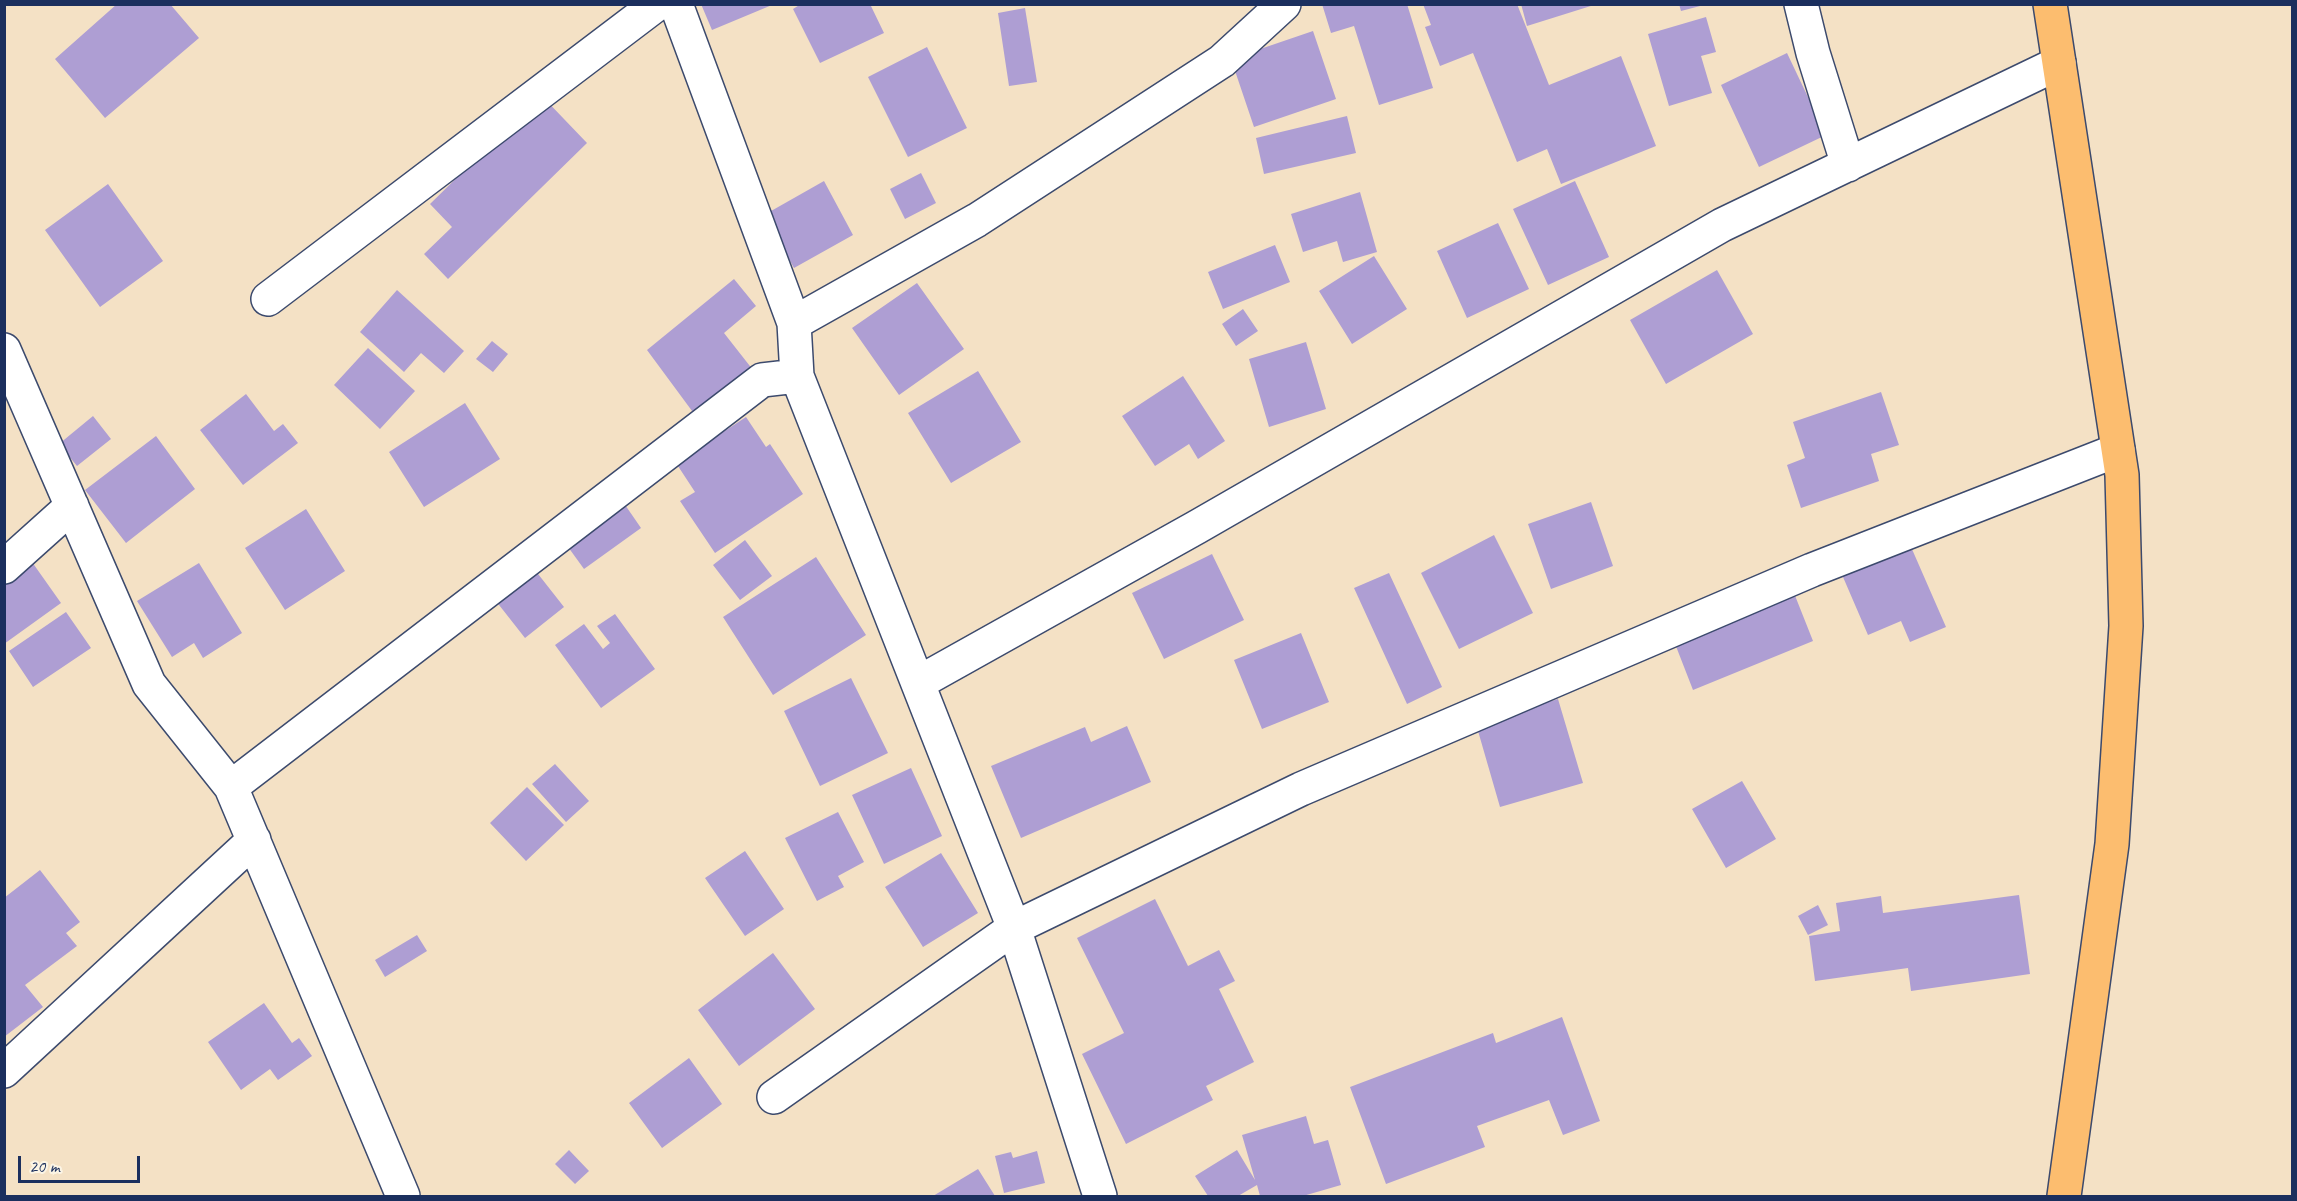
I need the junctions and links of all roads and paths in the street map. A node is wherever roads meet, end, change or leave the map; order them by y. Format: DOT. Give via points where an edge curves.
graph roads {
  1 [pos="657,4"];
  2 [pos="676,4"];
  3 [pos="1284,4"];
  4 [pos="1801,4"];
  5 [pos="2050,4"];
  6 [pos="2059,63"];
  7 [pos="1848,165"];
  8 [pos="268,298"];
  9 [pos="794,322"];
  10 [pos="4,350"];
  11 [pos="797,376"];
  12 [pos="2118,450"];
  13 [pos="72,506"];
  14 [pos="4,567"];
  15 [pos="918,683"];
  16 [pos="231,787"];
  17 [pos="254,840"];
  18 [pos="1014,928"];
  19 [pos="4,1071"];
  20 [pos="774,1097"];
  21 [pos="403,1197"];
  22 [pos="1100,1197"];
  23 [pos="2064,1197"];
  1 -- 8 [label="street"];
  2 -- 9 [label="street"];
  3 -- 9 [label="street" via="1222,61 977,220"];
  4 -- 7 [label="street"];
  5 -- 6 [label="main road"];
  6 -- 7 [label="street"];
  6 -- 12 [label="main road"];
  7 -- 15 [label="street" via="1722,225"];
  9 -- 11 [label="street"];
  10 -- 13 [label="street"];
  11 -- 15 [label="street"];
  11 -- 16 [label="street" via="762,380"];
  12 -- 18 [label="street" via="1812,570 1301,789"];
  12 -- 23 [label="main road" via="2126,626 2112,844"];
  13 -- 14 [label="street"];
  13 -- 16 [label="street" via="149,684"];
  15 -- 18 [label="street"];
  16 -- 17 [label="street"];
  17 -- 19 [label="street"];
  17 -- 21 [label="street"];
  18 -- 20 [label="street"];
  18 -- 22 [label="street"];
}
